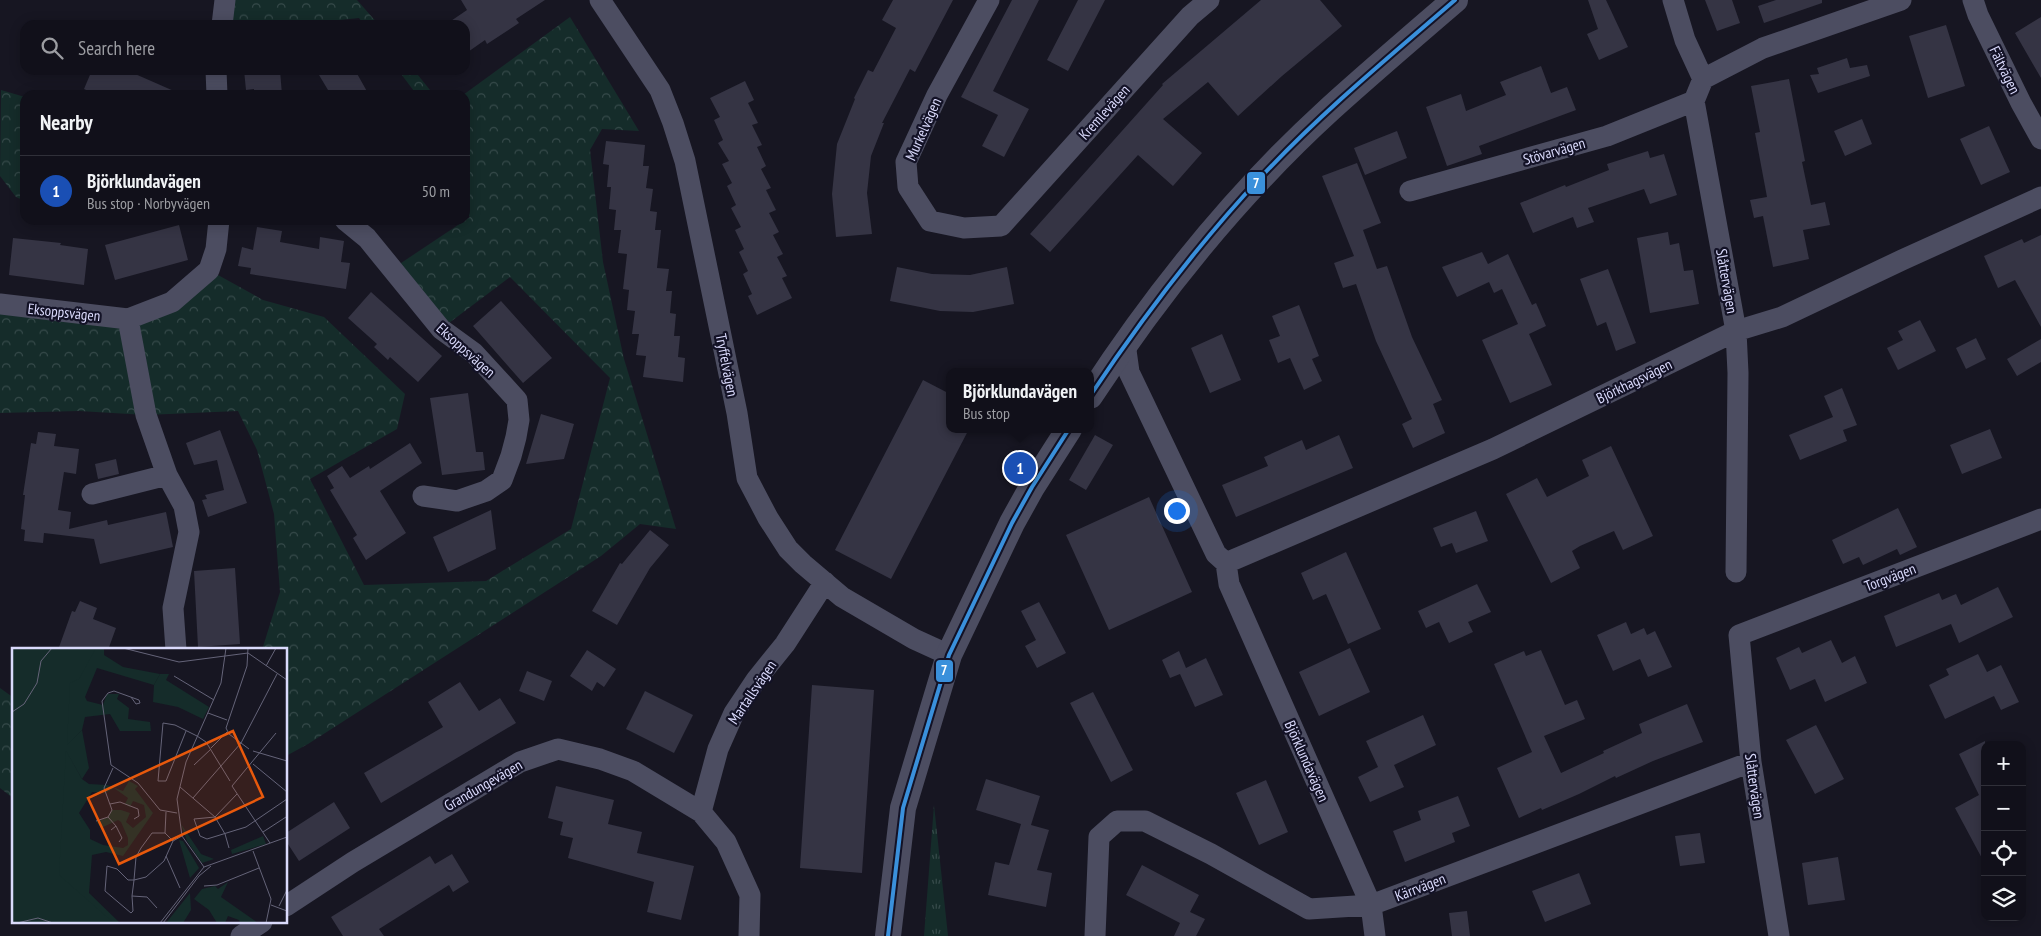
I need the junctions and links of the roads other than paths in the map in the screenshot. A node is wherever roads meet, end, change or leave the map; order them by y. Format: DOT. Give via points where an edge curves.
graph roads {
  1 [pos="225,0"];
  2 [pos="600,0"];
  3 [pos="989,0"];
  4 [pos="1209,0"];
  5 [pos="1455,0"];
  6 [pos="1673,0"];
  7 [pos="1901,0"];
  8 [pos="1973,0"];
  9 [pos="223,20"];
  10 [pos="216,75"];
  11 [pos="1703,79"];
  12 [pos="217,90"];
  13 [pos="1694,101"];
  14 [pos="2041,139"];
  15 [pos="1410,191"];
  16 [pos="2041,197"];
  17 [pos="218,225"];
  18 [pos="351,225"];
  19 [pos="1001,226"];
  20 [pos="0,304"];
  21 [pos="128,319"];
  22 [pos="1736,331"];
  23 [pos="1125,342"];
  24 [pos="1094,390"];
  25 [pos="1066,433"];
  26 [pos="167,475"];
  27 [pos="92,494"];
  28 [pos="423,496"];
  29 [pos="2041,519"];
  30 [pos="1226,563"];
  31 [pos="1736,572"];
  32 [pos="825,582"];
  33 [pos="1739,636"];
  34 [pos="176,648"];
  35 [pos="949,655"];
  36 [pos="1751,762"];
  37 [pos="702,812"];
  38 [pos="288,905"];
  39 [pos="1372,905"];
  40 [pos="259,924"];
  41 [pos="241,936"];
  42 [pos="749,936"];
  43 [pos="888,936"];
  44 [pos="1095,936"];
  45 [pos="1375,936"];
  46 [pos="1779,936"];
  1 -- 9 [label="street"];
  2 -- 32 [label="street, Tryffelvägen" via="660,90 685,161 737,412 747,478 788,549"];
  3 -- 19 [label="street, Murkelvägen" via="937,95 906,162 908,187 930,221 964,228"];
  4 -- 19 [label="street, Kremlevägen" via="1190,16"];
  5 -- 23 [label="street" via="1329,110 1259,179 1196,251"];
  6 -- 11 [label="street" via="1685,40"];
  7 -- 11 [label="street" via="1763,48"];
  8 -- 14 [label="street, Fältvägen"];
  10 -- 12 [label="street"];
  11 -- 13 [label="street"];
  13 -- 15 [label="street, Stövarvägen" via="1607,136"];
  13 -- 22 [label="street, Slåttervägen"];
  16 -- 22 [label="street, Björkhagsvägen" via="1782,317"];
  17 -- 21 [label="street, Eksoppsvägen" via="216,249 209,270 172,302"];
  18 -- 28 [label="street, Eksoppsvägen" via="367,238 441,328 474,353 517,400 516,437 502,480 457,501"];
  20 -- 21 [label="street, Eksoppsvägen"];
  21 -- 26 [label="street" via="146,414"];
  22 -- 30 [label="street, Björkhagsvägen" via="1493,449"];
  22 -- 31 [label="street, Slåttervägen"];
  23 -- 24 [label="street"];
  23 -- 30 [label="street, Björklundavägen" via="1129,372 1216,554"];
  25 -- 35 [label="street" via="1012,523"];
  26 -- 27 [label="street"];
  26 -- 34 [label="street" via="184,506 189,532 173,608"];
  29 -- 33 [label="street, Torgvägen"];
  30 -- 39 [label="street, Björklundavägen" via="1229,584"];
  32 -- 35 [label="street, Tryffelvägen" via="842,597"];
  32 -- 37 [label="street, Martallsvägen" via="785,644 734,713 718,749"];
  33 -- 36 [label="street, Slåttervägen"];
  35 -- 43 [label="street" via="903,808"];
  36 -- 39 [label="street, Kärrvägen"];
  36 -- 46 [label="street, Slåttervägen"];
  37 -- 38 [label="street, Grandungevägen" via="633,770 558,749 520,762"];
  37 -- 42 [label="street, Grandungevägen" via="726,842 750,895"];
  39 -- 44 [label="street, Kärrvägen" via="1309,909 1144,821 1117,821 1099,837"];
  39 -- 45 [label="street, Björklundavägen"];
  40 -- 41 [label="street"];
}
